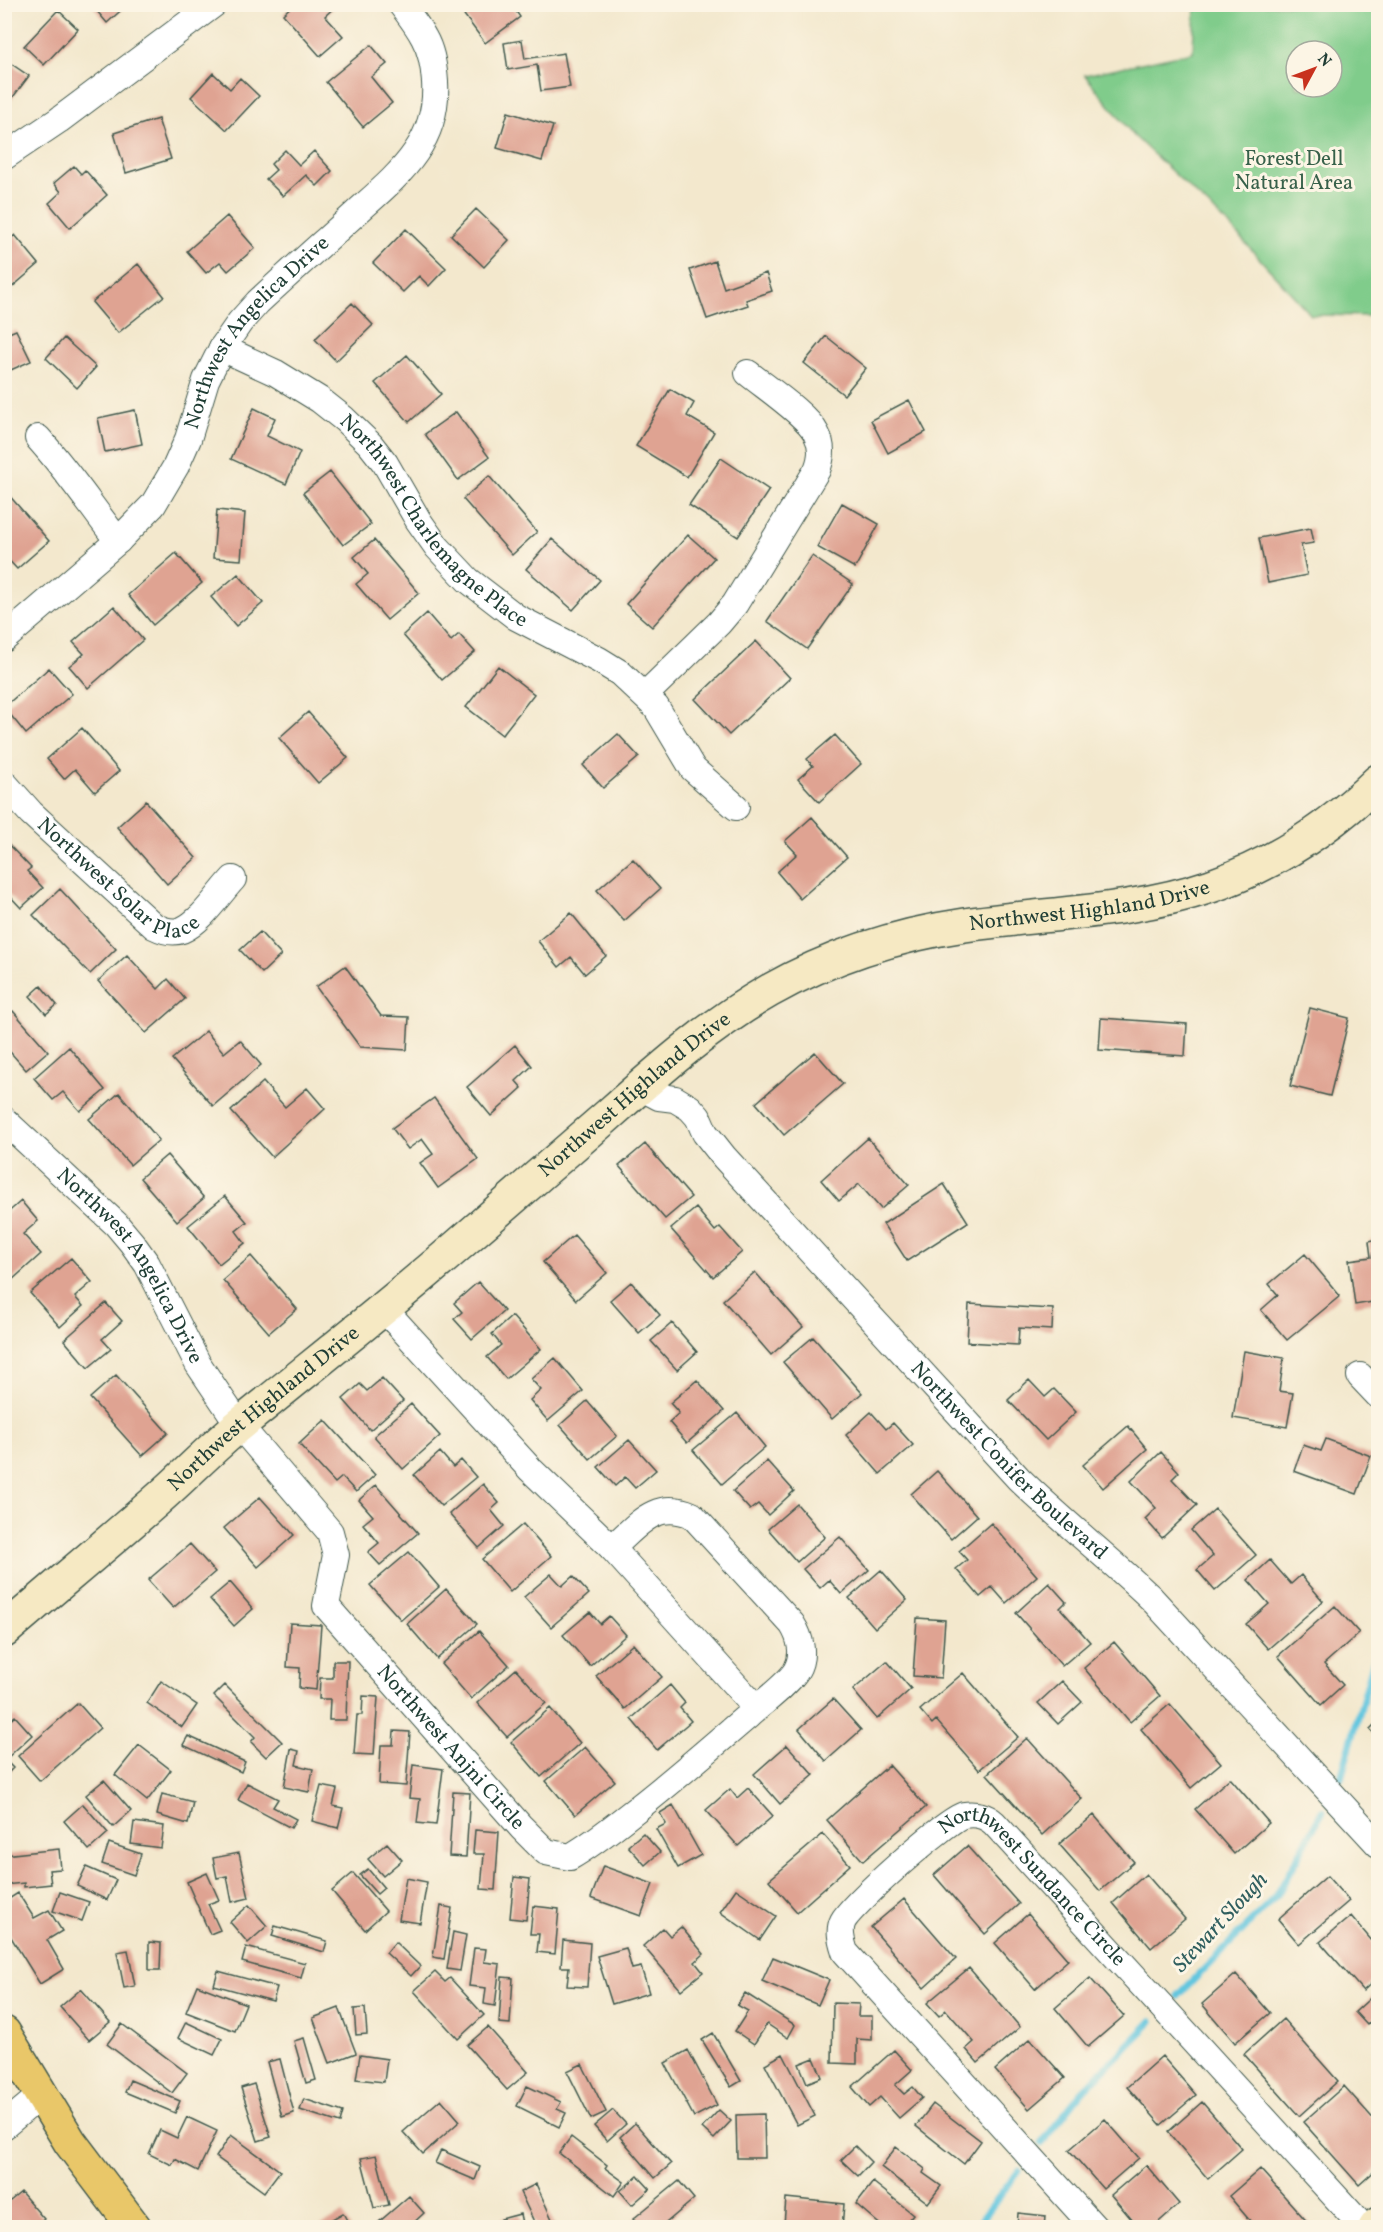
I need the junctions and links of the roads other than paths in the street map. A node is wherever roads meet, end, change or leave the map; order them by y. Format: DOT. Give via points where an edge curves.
graph roads {
  1 [pos="214,4"];
  2 [pos="401,4"];
  3 [pos="4,157"];
  4 [pos="222,348"];
  5 [pos="748,373"];
  6 [pos="38,438"];
  7 [pos="118,541"];
  8 [pos="4,639"];
  9 [pos="645,695"];
  10 [pos="1378,780"];
  11 [pos="4,783"];
  12 [pos="736,807"];
  13 [pos="233,879"];
  14 [pos="640,1087"];
  15 [pos="4,1120"];
  16 [pos="383,1308"];
  17 [pos="1360,1376"];
  18 [pos="1378,1395"];
  19 [pos="239,1425"];
  20 [pos="612,1548"];
  21 [pos="4,1631"];
  22 [pos="756,1708"];
  23 [pos="1378,1844"];
  24 [pos="4,2033"];
  25 [pos="41,2095"];
  26 [pos="4,2126"];
  27 [pos="1378,2224"];
  28 [pos="135,2228"];
  29 [pos="1095,2228"];
  30 [pos="1364,2228"];
  31 [pos="1375,2228"];
  1 -- 3 [label="street"];
  2 -- 4 [label="street, Northwest Angelica Drive" via="425,39 434,63 433,115 428,132 415,156 258,302"];
  4 -- 7 [label="street, Northwest Angelica Drive" via="206,380 176,466 153,505"];
  4 -- 9 [label="street, Northwest Charlemagne Place" via="276,373 344,419 385,463 437,547 491,600 599,660"];
  5 -- 9 [label="street" via="805,419 816,432 821,459 735,604"];
  6 -- 7 [label="street" via="62,464"];
  7 -- 8 [label="street, Northwest Angelica Drive"];
  9 -- 12 [label="street, Northwest Charlemagne Place" via="693,769"];
  10 -- 14 [label="main road, Northwest Highland Drive" via="1354,804 1312,835 1264,863 1212,886 1122,906 963,925 900,938 848,955 772,990 736,1012 682,1050"];
  11 -- 13 [label="street, Northwest Solar Place" via="31,813 163,930 181,930 190,924"];
  14 -- 16 [label="main road, Northwest Highland Drive"];
  14 -- 23 [label="street, Northwest Conifer Boulevard" via="690,1108 705,1133 1019,1479 1151,1598"];
  15 -- 19 [label="street, Northwest Angelica Drive" via="132,1243 147,1264 198,1364"];
  16 -- 19 [label="main road, Northwest Highland Drive"];
  16 -- 20 [label="street" via="531,1470"];
  17 -- 18 [label="street"];
  19 -- 21 [label="main road, Northwest Highland Drive" via="158,1500"];
  19 -- 22 [label="street, Northwest Anjni Circle" via="330,1532 336,1555 326,1606 546,1852 570,1857 587,1848 668,1785"];
  20 -- 22 [label="street"];
  20 -- 22 [label="street, Northwest Anjni Circle" via="649,1514 665,1509 682,1511 701,1523 785,1615 798,1634 800,1663 795,1673"];
  24 -- 25 [label="main road"];
  25 -- 26 [label="street"];
  25 -- 28 [label="main road" via="70,2142"];
  27 -- 31 [label="main road"];
  29 -- 30 [label="street, Northwest Sundance Circle" via="845,1952 840,1938 842,1923 850,1910 954,1819 964,1815 989,1819 1011,1840"];
}
